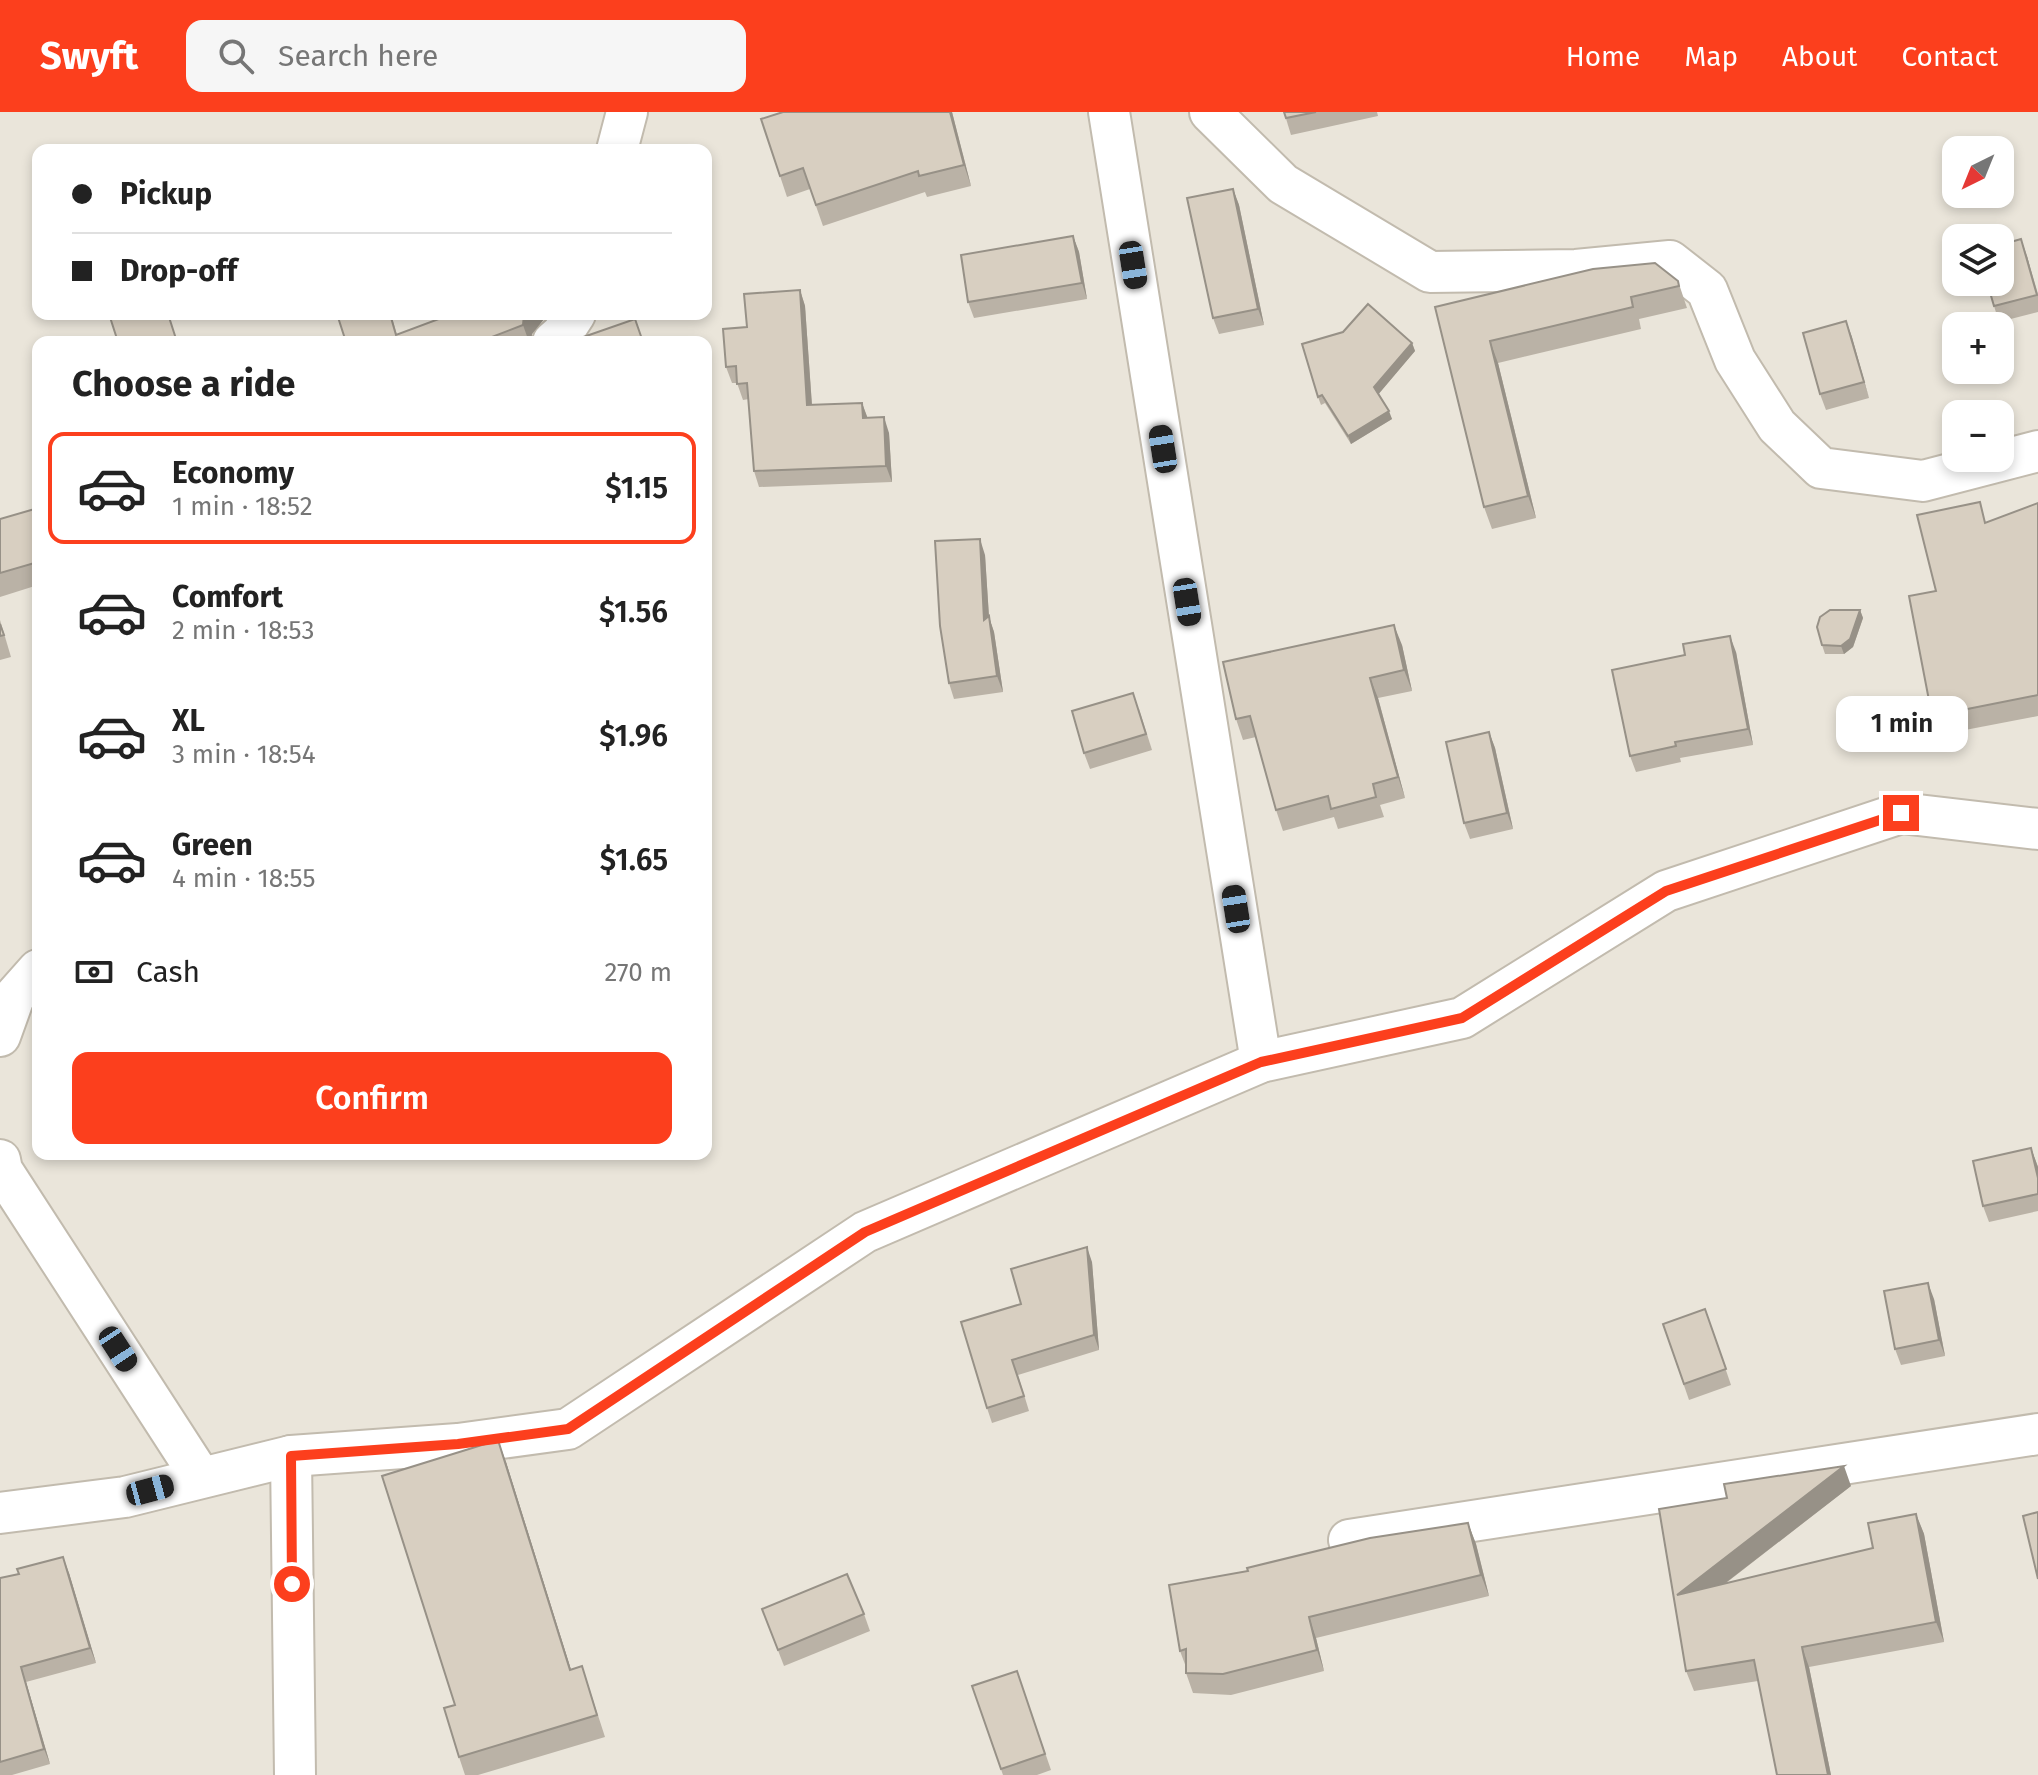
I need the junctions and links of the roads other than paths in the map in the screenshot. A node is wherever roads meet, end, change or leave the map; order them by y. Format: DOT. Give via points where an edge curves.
graph roads {
  1 [pos="627,112"];
  2 [pos="1109,112"];
  3 [pos="1210,112"];
  4 [pos="619,144"];
  5 [pos="2038,451"];
  6 [pos="2038,829"];
  7 [pos="32,977"];
  8 [pos="0,1036"];
  9 [pos="1261,1062"];
  10 [pos="0,1160"];
  11 [pos="2038,1434"];
  12 [pos="291,1456"];
  13 [pos="200,1476"];
  14 [pos="0,1513"];
  15 [pos="1349,1540"];
  16 [pos="295,1775"];
  1 -- 4 [label="street"];
  2 -- 9 [label="street"];
  3 -- 5 [label="street" via="1283,184 1430,272 1576,270 1670,261 1707,290 1735,360 1777,426 1821,468 1923,481"];
  6 -- 9 [label="street" via="1901,813 1666,891 1462,1018"];
  7 -- 8 [label="street" via="14,997"];
  9 -- 12 [label="street" via="865,1232 568,1429 458,1444"];
  10 -- 13 [label="street"];
  11 -- 15 [label="street"];
  12 -- 13 [label="street"];
  12 -- 16 [label="street"];
  13 -- 14 [label="street" via="125,1497"];
}
